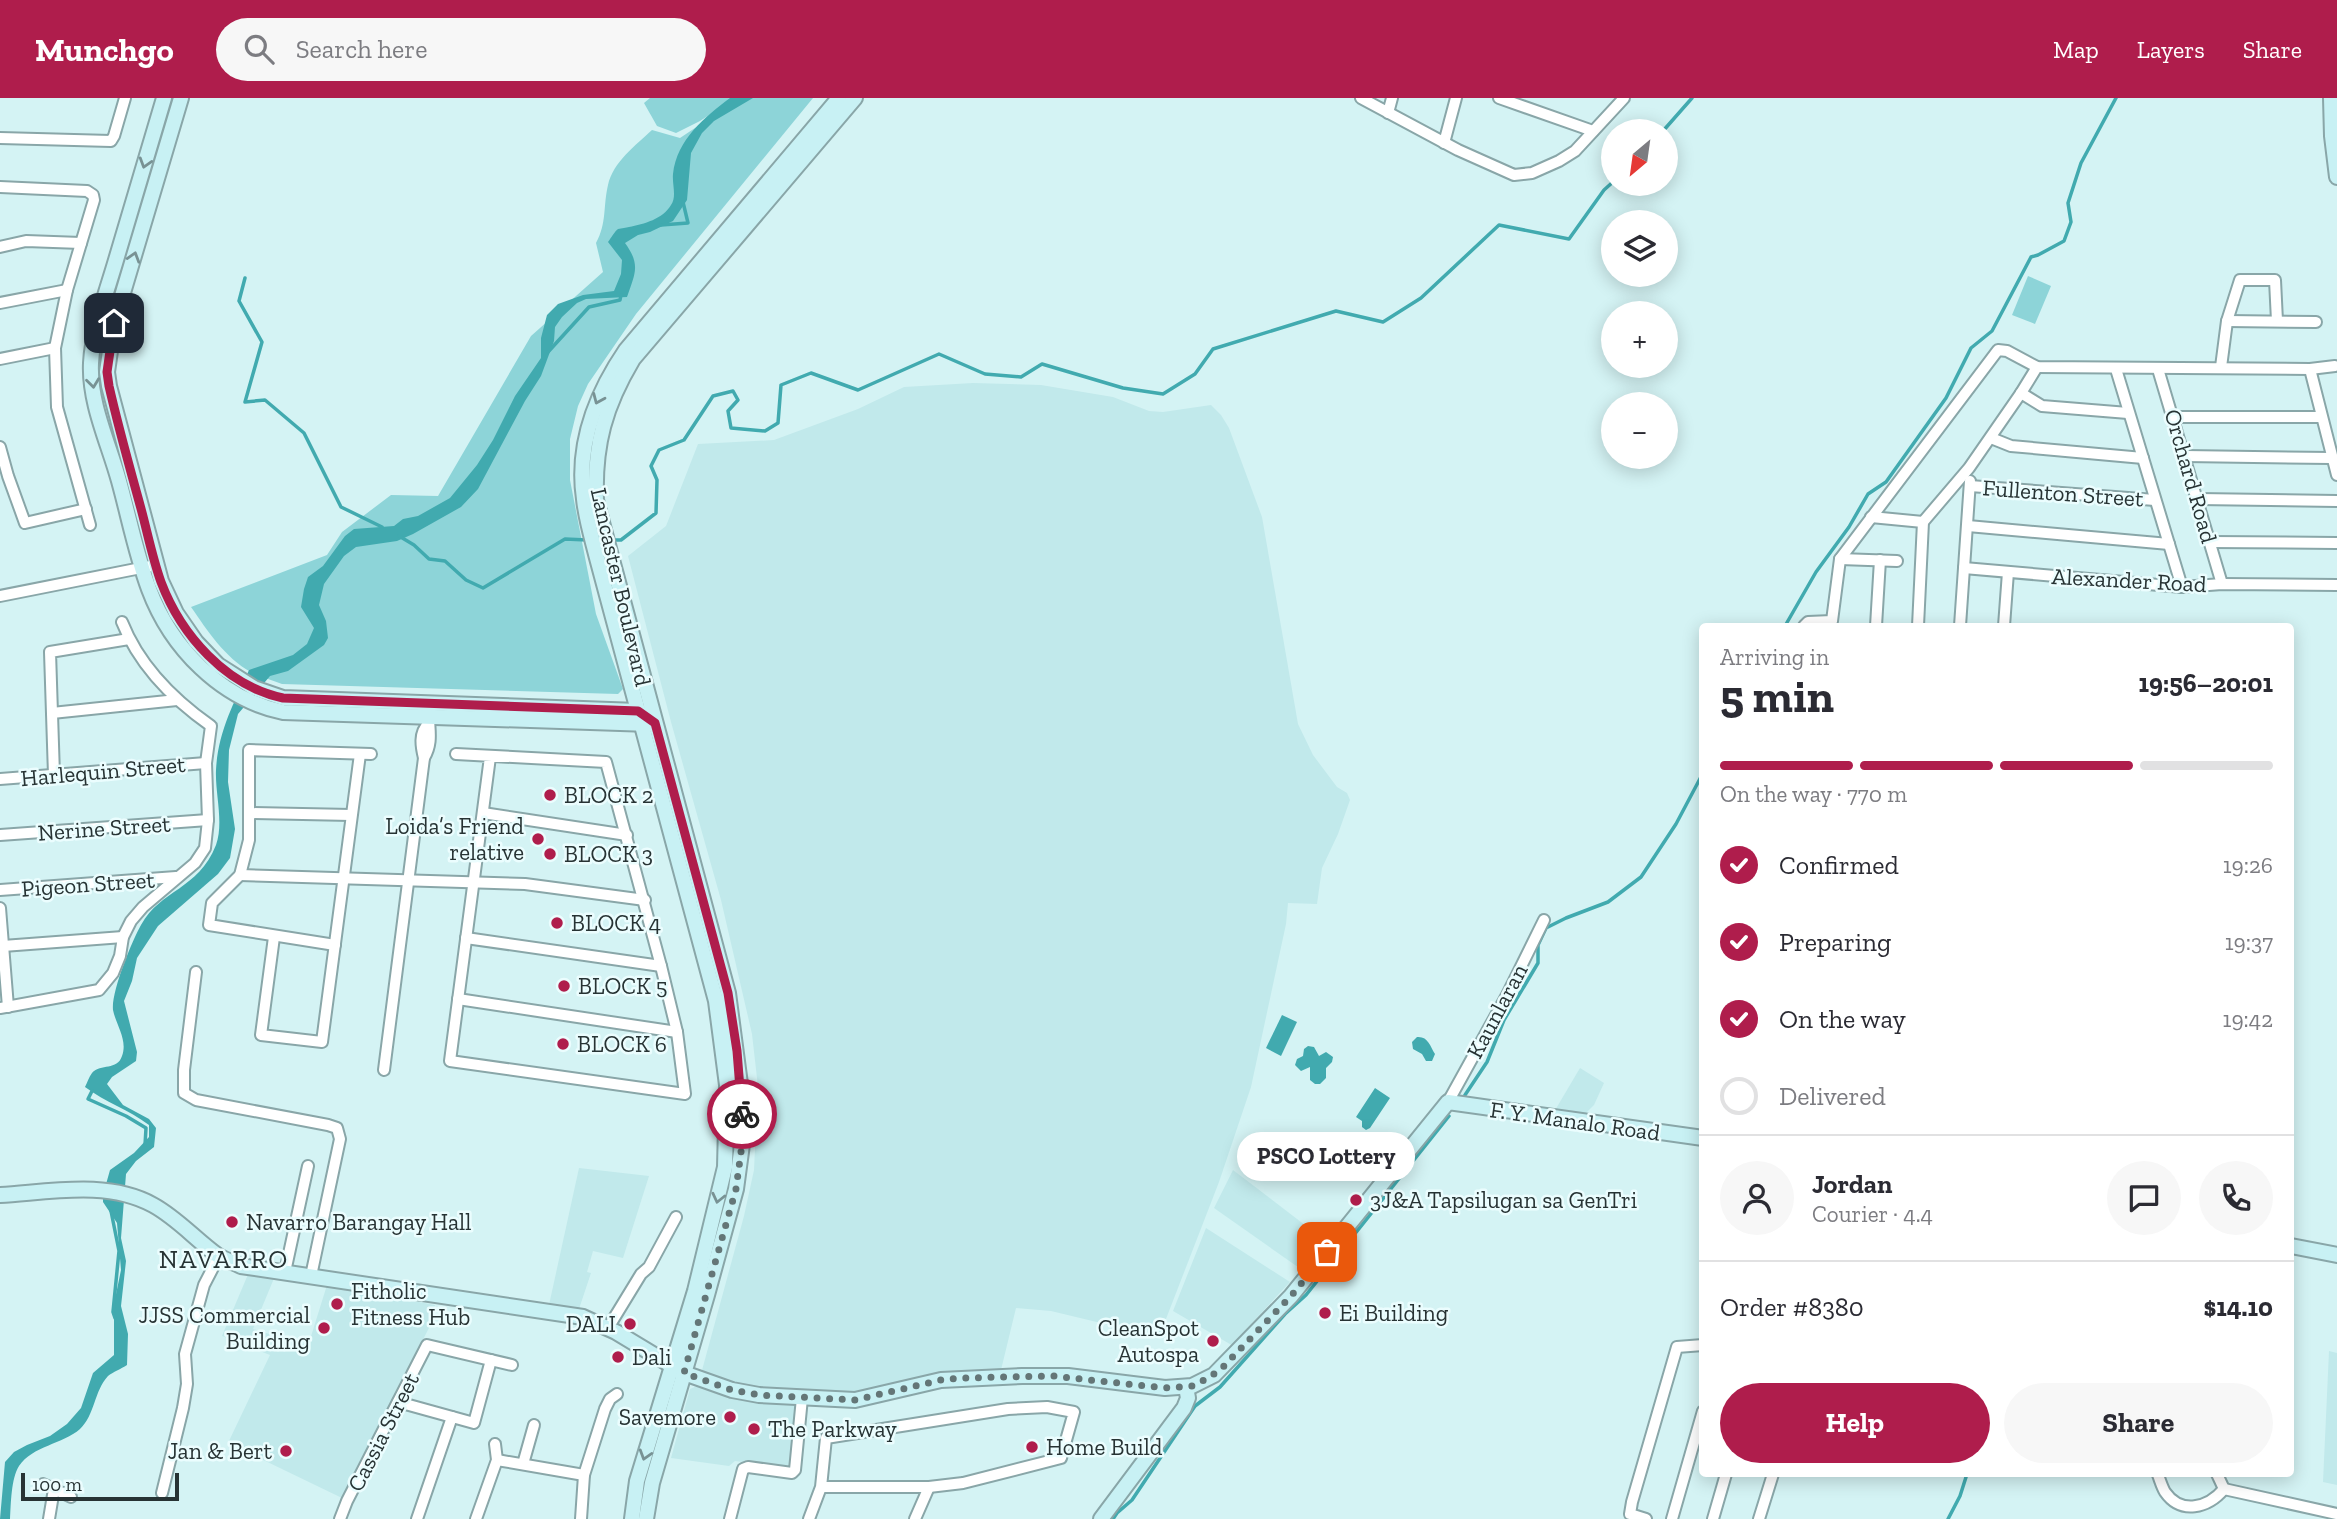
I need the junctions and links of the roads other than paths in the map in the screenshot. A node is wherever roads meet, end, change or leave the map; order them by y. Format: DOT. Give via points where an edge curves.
graph roads {
  1 [pos="125,98"];
  2 [pos="164,98"];
  3 [pos="181,98"];
  4 [pos="839,98"];
  5 [pos="855,98"];
  6 [pos="1361,98"];
  7 [pos="1392,98"];
  8 [pos="1456,98"];
  9 [pos="1499,98"];
  10 [pos="1624,98"];
  11 [pos="2331,98"];
  12 [pos="1388,113"];
  13 [pos="1593,131"];
  14 [pos="0,138"];
  15 [pos="1444,143"];
  16 [pos="2337,177"];
  17 [pos="0,187"];
  18 [pos="81,243"];
  19 [pos="0,247"];
  20 [pos="67,290"];
  21 [pos="0,303"];
  22 [pos="2227,321"];
  23 [pos="2277,321"];
  24 [pos="2316,322"];
  25 [pos="55,348"];
  26 [pos="0,359"];
  27 [pos="2336,365"];
  28 [pos="2037,367"];
  29 [pos="2221,367"];
  30 [pos="2116,369"];
  31 [pos="2158,369"];
  32 [pos="2310,369"];
  33 [pos="2021,393"];
  34 [pos="2128,413"];
  35 [pos="2174,417"];
  36 [pos="2321,417"];
  37 [pos="1991,438"];
  38 [pos="0,447"];
  39 [pos="2185,456"];
  40 [pos="2143,458"];
  41 [pos="2332,458"];
  42 [pos="1969,468"];
  43 [pos="2337,475"];
  44 [pos="1970,486"];
  45 [pos="2198,499"];
  46 [pos="2155,500"];
  47 [pos="2337,501"];
  48 [pos="86,509"];
  49 [pos="1871,517"];
  50 [pos="1923,522"];
  51 [pos="90,525"];
  52 [pos="1968,526"];
  53 [pos="2210,542"];
  54 [pos="2337,543"];
  55 [pos="600,544"];
  56 [pos="2169,544"];
  57 [pos="1840,559"];
  58 [pos="1880,560"];
  59 [pos="1897,561"];
  60 [pos="149,567"];
  61 [pos="1964,568"];
  62 [pos="2008,572"];
  63 [pos="2222,584"];
  64 [pos="2337,585"];
  65 [pos="2182,587"];
  66 [pos="0,596"];
  67 [pos="122,622"];
  68 [pos="1807,623"];
  69 [pos="1876,623"];
  70 [pos="1918,623"];
  71 [pos="1960,623"];
  72 [pos="2004,623"];
  73 [pos="129,639"];
  74 [pos="177,700"];
  75 [pos="52,713"];
  76 [pos="428,714"];
  77 [pos="645,719"];
  78 [pos="456,754"];
  79 [pos="491,757"];
  80 [pos="206,763"];
  81 [pos="54,775"];
  82 [pos="0,779"];
  83 [pos="249,813"];
  84 [pos="483,813"];
  85 [pos="351,815"];
  86 [pos="208,820"];
  87 [pos="0,835"];
  88 [pos="626,835"];
  89 [pos="240,875"];
  90 [pos="176,877"];
  91 [pos="343,878"];
  92 [pos="408,880"];
  93 [pos="474,883"];
  94 [pos="0,890"];
  95 [pos="645,900"];
  96 [pos="0,908"];
  97 [pos="1544,920"];
  98 [pos="123,937"];
  99 [pos="274,937"];
  100 [pos="466,938"];
  101 [pos="335,945"];
  102 [pos="3,946"];
  103 [pos="661,965"];
  104 [pos="196,972"];
  105 [pos="458,999"];
  106 [pos="4,1007"];
  107 [pos="677,1032"];
  108 [pos="384,1070"];
  109 [pos="1448,1102"];
  110 [pos="1699,1137"];
  111 [pos="308,1166"];
  112 [pos="0,1195"];
  113 [pos="676,1217"];
  114 [pos="2294,1247"];
  115 [pos="2337,1255"];
  116 [pos="219,1256"];
  117 [pos="285,1272"];
  118 [pos="310,1276"];
  119 [pos="608,1328"];
  120 [pos="1699,1345"];
  121 [pos="491,1360"];
  122 [pos="512,1365"];
  123 [pos="678,1370"];
  124 [pos="1186,1387"];
  125 [pos="617,1394"];
  126 [pos="802,1398"];
  127 [pos="398,1402"];
  128 [pos="453,1417"];
  129 [pos="534,1425"];
  130 [pos="1699,1425"];
  131 [pos="495,1444"];
  132 [pos="497,1460"];
  133 [pos="523,1464"];
  134 [pos="584,1475"];
  135 [pos="1725,1477"];
  136 [pos="1772,1477"];
  137 [pos="2157,1477"];
  138 [pos="2220,1477"];
  139 [pos="821,1487"];
  140 [pos="929,1487"];
  141 [pos="2224,1489"];
  142 [pos="162,1493"];
  143 [pos="71,1497"];
  144 [pos="2337,1514"];
  145 [pos="49,1519"];
  146 [pos="340,1519"];
  147 [pos="417,1519"];
  148 [pos="476,1519"];
  149 [pos="581,1519"];
  150 [pos="632,1519"];
  151 [pos="646,1519"];
  152 [pos="730,1519"];
  153 [pos="809,1519"];
  154 [pos="915,1519"];
  155 [pos="1101,1519"];
  156 [pos="1646,1519"];
  157 [pos="1672,1519"];
  158 [pos="1713,1519"];
  159 [pos="1759,1519"];
  1 -- 14 [label="street" via="111,141"];
  2 -- 60 [label="street, one-way" via="98,320 91,366 97,405"];
  60 -- 3 [label="street, one-way" via="107,372 114,323"];
  4 -- 55 [label="street, Lancaster Boulevard, one-way" via="659,309 610,374 596,402 583,455 583,491"];
  5 -- 55 [label="street, Lancaster Boulevard" via="642,348 621,381 609,406 596,458"];
  6 -- 12 [label="street"];
  7 -- 12 [label="street"];
  8 -- 15 [label="street"];
  9 -- 13 [label="street"];
  10 -- 13 [label="street"];
  11 -- 16 [label="street"];
  12 -- 15 [label="street"];
  13 -- 15 [label="street" via="1559,162 1514,175"];
  17 -- 18 [label="street" via="88,191 94,201"];
  18 -- 19 [label="street" via="26,242"];
  18 -- 20 [label="street"];
  20 -- 21 [label="street"];
  20 -- 25 [label="street"];
  22 -- 23 [label="street"];
  22 -- 23 [label="street" via="2239,280 2271,279 2276,283"];
  22 -- 29 [label="street"];
  23 -- 24 [label="street"];
  25 -- 26 [label="street"];
  25 -- 48 [label="street" via="57,407"];
  27 -- 32 [label="street"];
  28 -- 30 [label="street"];
  28 -- 33 [label="street"];
  28 -- 49 [label="street" via="1998,350"];
  29 -- 31 [label="street"];
  29 -- 32 [label="street"];
  30 -- 31 [label="street"];
  30 -- 34 [label="street"];
  31 -- 35 [label="street, Orchard Road"];
  32 -- 36 [label="street"];
  33 -- 34 [label="street" via="2042,407"];
  33 -- 37 [label="street"];
  34 -- 40 [label="street"];
  35 -- 36 [label="street"];
  35 -- 39 [label="street, Orchard Road"];
  36 -- 41 [label="street"];
  37 -- 40 [label="street" via="2011,446"];
  37 -- 42 [label="street"];
  38 -- 48 [label="street" via="25,523"];
  39 -- 41 [label="street"];
  39 -- 45 [label="street, Orchard Road"];
  40 -- 46 [label="street"];
  41 -- 43 [label="street"];
  42 -- 44 [label="street"];
  42 -- 50 [label="street"];
  44 -- 46 [label="street, Fullenton Street"];
  44 -- 52 [label="street"];
  45 -- 47 [label="street"];
  45 -- 53 [label="street, Orchard Road"];
  46 -- 56 [label="street"];
  48 -- 51 [label="street"];
  49 -- 50 [label="street"];
  49 -- 57 [label="street"];
  50 -- 70 [label="street"];
  52 -- 56 [label="street"];
  52 -- 61 [label="street"];
  53 -- 54 [label="street"];
  53 -- 63 [label="street, Orchard Road"];
  55 -- 77 [label="street, Lancaster Boulevard"];
  55 -- 77 [label="street, Lancaster Boulevard"];
  56 -- 65 [label="street"];
  57 -- 58 [label="street"];
  57 -- 68 [label="street" via="1834,619"];
  58 -- 59 [label="street"];
  58 -- 69 [label="street"];
  60 -- 66 [label="street"];
  60 -- 76 [label="street" via="208,656 234,684 257,697"];
  61 -- 62 [label="street, Alexander Road"];
  61 -- 71 [label="street"];
  62 -- 65 [label="street, Alexander Road"];
  62 -- 72 [label="street"];
  63 -- 64 [label="street, Alexander Road"];
  63 -- 65 [label="street, Alexander Road"];
  67 -- 73 [label="street"];
  73 -- 74 [label="street"];
  73 -- 75 [label="street" via="50,652"];
  74 -- 75 [label="street"];
  74 -- 80 [label="street" via="211,726"];
  75 -- 81 [label="street"];
  76 -- 77 [label="street"];
  76 -- 92 [label="street" via="430,748"];
  77 -- 123 [label="street, Lancaster Boulevard" via="716,1001 727,1085 725,1167"];
  78 -- 79 [label="street"];
  79 -- 84 [label="street"];
  79 -- 88 [label="street" via="606,762"];
  80 -- 81 [label="street, Harlequin Street"];
  80 -- 86 [label="street"];
  81 -- 82 [label="street, Harlequin Street"];
  83 -- 85 [label="street"];
  83 -- 85 [label="street" via="249,750 366,754"];
  83 -- 89 [label="street" via="249,840"];
  84 -- 88 [label="street"];
  84 -- 93 [label="street"];
  85 -- 91 [label="street"];
  86 -- 87 [label="street, Nerine Street"];
  86 -- 90 [label="street" via="201,855"];
  88 -- 95 [label="street"];
  89 -- 91 [label="street"];
  89 -- 99 [label="street" via="212,903 209,925"];
  90 -- 94 [label="street, Pigeon Street"];
  90 -- 98 [label="street" via="143,907"];
  91 -- 92 [label="street"];
  91 -- 101 [label="street"];
  92 -- 93 [label="street"];
  92 -- 108 [label="street"];
  93 -- 95 [label="street" via="524,884"];
  93 -- 100 [label="street"];
  95 -- 103 [label="street"];
  96 -- 102 [label="street"];
  97 -- 109 [label="street, Kaunlaran"];
  98 -- 102 [label="street"];
  98 -- 106 [label="street" via="117,964 99,990"];
  99 -- 101 [label="street"];
  99 -- 101 [label="street" via="261,1035 322,1042"];
  100 -- 103 [label="street"];
  100 -- 105 [label="street"];
  102 -- 106 [label="street"];
  103 -- 107 [label="street"];
  104 -- 118 [label="street" via="184,1093 197,1100 337,1128 340,1139"];
  105 -- 107 [label="street"];
  105 -- 107 [label="street" via="450,1061 685,1094"];
  109 -- 110 [label="street, F. Y. Manalo Road"];
  109 -- 124 [label="street" via="1291,1296 1214,1375"];
  111 -- 117 [label="street"];
  112 -- 116 [label="street" via="114,1191 152,1204"];
  113 -- 119 [label="street"];
  114 -- 115 [label="street"];
  116 -- 117 [label="street" via="241,1266"];
  116 -- 142 [label="street" via="204,1285 185,1354 187,1384"];
  117 -- 118 [label="street"];
  118 -- 119 [label="street" via="583,1317"];
  119 -- 123 [label="street"];
  120 -- 156 [label="street" via="1676,1347 1632,1502 1630,1514"];
  121 -- 122 [label="street"];
  121 -- 127 [label="street, Cassia Street" via="427,1345"];
  121 -- 128 [label="street" via="474,1423"];
  123 -- 126 [label="street" via="732,1390"];
  123 -- 150 [label="street, Lancaster Boulevard, one-way" via="637,1481"];
  123 -- 151 [label="street, Lancaster Boulevard"];
  124 -- 126 [label="street" via="1033,1376 941,1380 855,1400"];
  124 -- 155 [label="street" via="1184,1408"];
  125 -- 134 [label="street" via="605,1409"];
  126 -- 152 [label="street" via="795,1470 743,1469"];
  127 -- 128 [label="street"];
  127 -- 146 [label="street, Cassia Street"];
  128 -- 147 [label="street"];
  129 -- 133 [label="street"];
  130 -- 157 [label="street"];
  131 -- 132 [label="street"];
  132 -- 133 [label="street"];
  132 -- 148 [label="street"];
  133 -- 134 [label="street"];
  134 -- 149 [label="street"];
  135 -- 158 [label="street"];
  136 -- 159 [label="street"];
  137 -- 141 [label="street" via="2164,1491 2185,1506 2204,1506"];
  138 -- 141 [label="street"];
  139 -- 140 [label="street"];
  139 -- 140 [label="street" via="826,1438 1008,1409 1047,1407 1074,1412 1061,1458"];
  139 -- 153 [label="street"];
  140 -- 154 [label="street"];
  141 -- 144 [label="street"];
  143 -- 145 [label="street" via="48,1487"];
}
